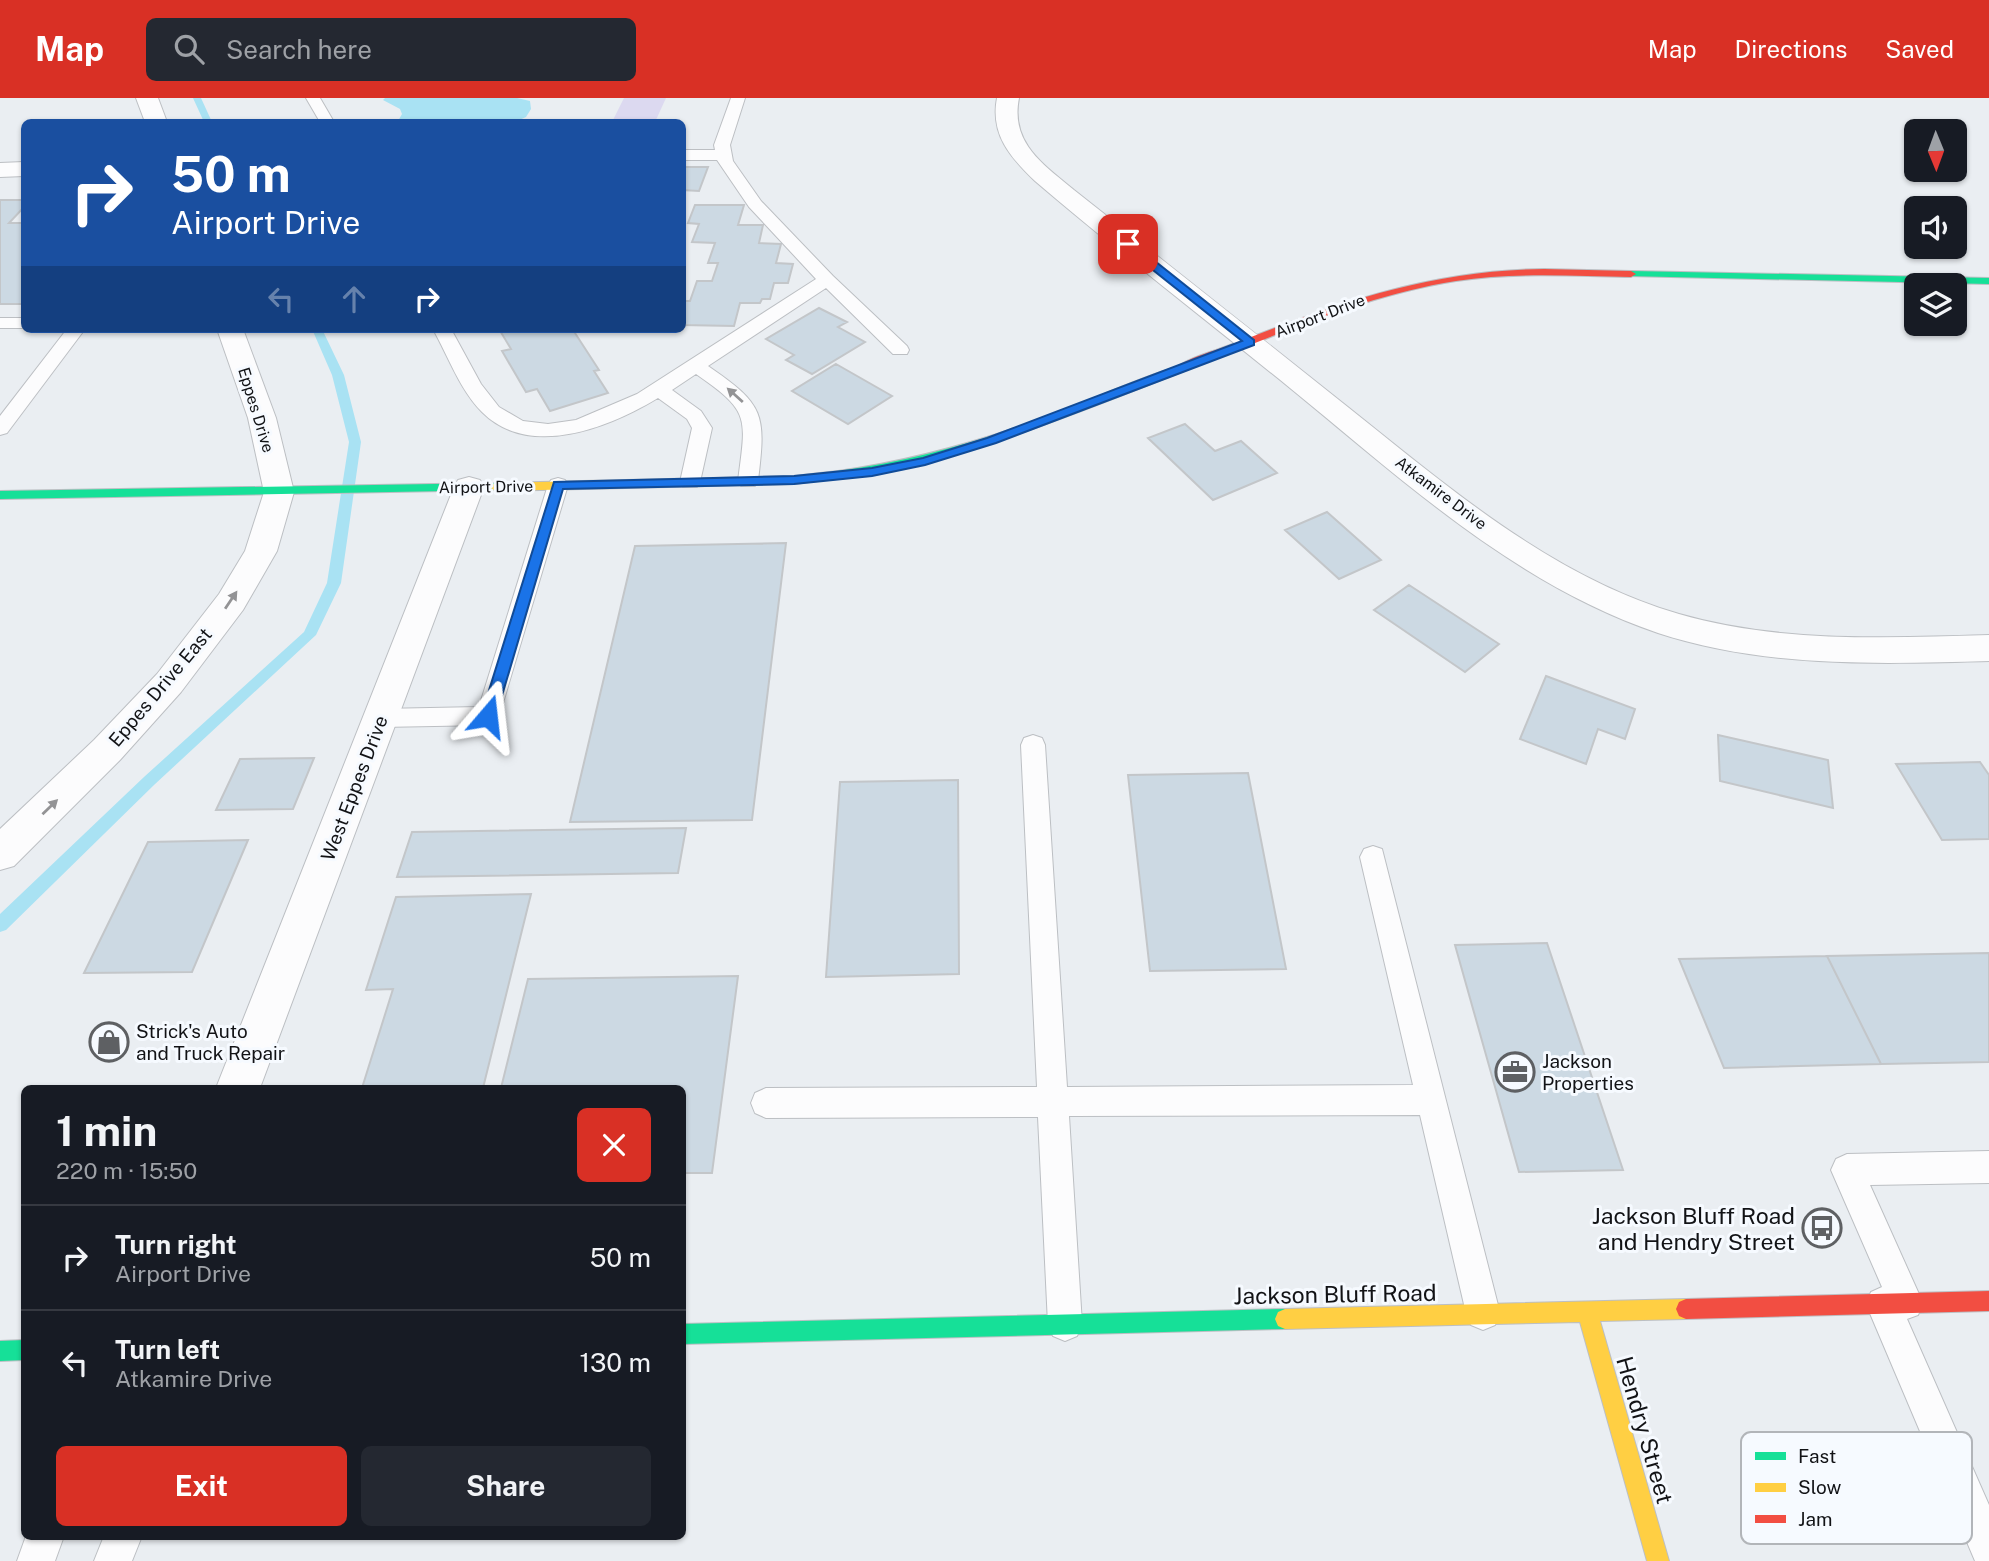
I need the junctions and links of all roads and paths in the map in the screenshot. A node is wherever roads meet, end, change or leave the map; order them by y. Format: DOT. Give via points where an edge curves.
graph roads {
  1 [pos="147,98"];
  2 [pos="313,98"];
  3 [pos="738,98"];
  4 [pos="1006,104"];
  5 [pos="155,119"];
  6 [pos="325,119"];
  7 [pos="686,155"];
  8 [pos="724,155"];
  9 [pos="21,169"];
  10 [pos="0,170"];
  11 [pos="827,280"];
  12 [pos="1989,281"];
  13 [pos="0,323"];
  14 [pos="21,323"];
  15 [pos="73,333"];
  16 [pos="231,333"];
  17 [pos="444,333"];
  18 [pos="1250,342"];
  19 [pos="900,350"];
  20 [pos="696,366"];
  21 [pos="659,390"];
  22 [pos="0,429"];
  23 [pos="748,481"];
  24 [pos="690,482"];
  25 [pos="558,485"];
  26 [pos="469,487"];
  27 [pos="279,492"];
  28 [pos="0,495"];
  29 [pos="1989,648"];
  30 [pos="381,718"];
  31 [pos="1033,745"];
  32 [pos="0,854"];
  33 [pos="1373,857"];
  34 [pos="239,1085"];
  35 [pos="1432,1100"];
  36 [pos="1054,1102"];
  37 [pos="766,1103"];
  38 [pos="1989,1167"];
  39 [pos="1989,1301"];
  40 [pos="1894,1303"];
  41 [pos="1587,1311"];
  42 [pos="1483,1314"];
  43 [pos="1065,1324"];
  44 [pos="686,1334"];
  45 [pos="21,1350"];
  46 [pos="0,1351"];
  47 [pos="1944,1432"];
  48 [pos="1972,1505"];
  49 [pos="44,1540"];
  50 [pos="121,1540"];
  51 [pos="1989,1549"];
  52 [pos="36,1561"];
  53 [pos="113,1561"];
  54 [pos="1658,1561"];
  1 -- 5 [label="street"];
  2 -- 6 [label="lane"];
  3 -- 8 [label="lane" via="722,145"];
  4 -- 18 [label="street, Atkamire Drive" via="1005,124 1029,162"];
  7 -- 8 [label="lane"];
  8 -- 11 [label="lane" via="755,204"];
  9 -- 10 [label="street"];
  11 -- 19 [label="lane"];
  11 -- 20 [label="lane"];
  12 -- 18 [label="street, Airport Drive" via="1512,272 1460,275 1366,298"];
  13 -- 14 [label="lane"];
  15 -- 22 [label="lane"];
  16 -- 27 [label="street, Eppes Drive" via="262,418"];
  17 -- 21 [label="lane" via="492,411 515,425 539,430 572,428 634,406"];
  18 -- 23 [label="street, Airport Drive" via="992,441 925,461 872,472"];
  18 -- 29 [label="street, Atkamire Drive" via="1504,541 1608,603 1742,642 1812,649"];
  20 -- 21 [label="lane"];
  23 -- 20 [label="lane, one-way" via="752,412 736,393"];
  21 -- 24 [label="lane" via="694,415 702,428"];
  23 -- 24 [label="street, Airport Drive"];
  24 -- 25 [label="street, Airport Drive"];
  25 -- 26 [label="street, Airport Drive"];
  25 -- 30 [label="lane" via="488,716"];
  26 -- 27 [label="street, Airport Drive"];
  26 -- 30 [label="street, West Eppes Drive"];
  27 -- 28 [label="street, Airport Drive"];
  32 -- 27 [label="street, Eppes Drive East, one-way" via="107,750 177,673 231,602 261,551"];
  30 -- 34 [label="street, West Eppes Drive"];
  31 -- 36 [label="lane"];
  33 -- 35 [label="lane"];
  35 -- 36 [label="lane"];
  35 -- 42 [label="lane"];
  36 -- 37 [label="lane"];
  36 -- 43 [label="lane"];
  38 -- 40 [label="lane" via="1847,1170"];
  39 -- 40 [label="street, Jackson Bluff Road"];
  40 -- 41 [label="street, Jackson Bluff Road"];
  40 -- 47 [label="lane"];
  41 -- 42 [label="street, Jackson Bluff Road"];
  41 -- 54 [label="street, Hendry Street"];
  42 -- 43 [label="street, Jackson Bluff Road"];
  43 -- 44 [label="street, Jackson Bluff Road"];
  45 -- 46 [label="street"];
  48 -- 51 [label="lane"];
  49 -- 52 [label="lane"];
  50 -- 53 [label="lane"];
}
